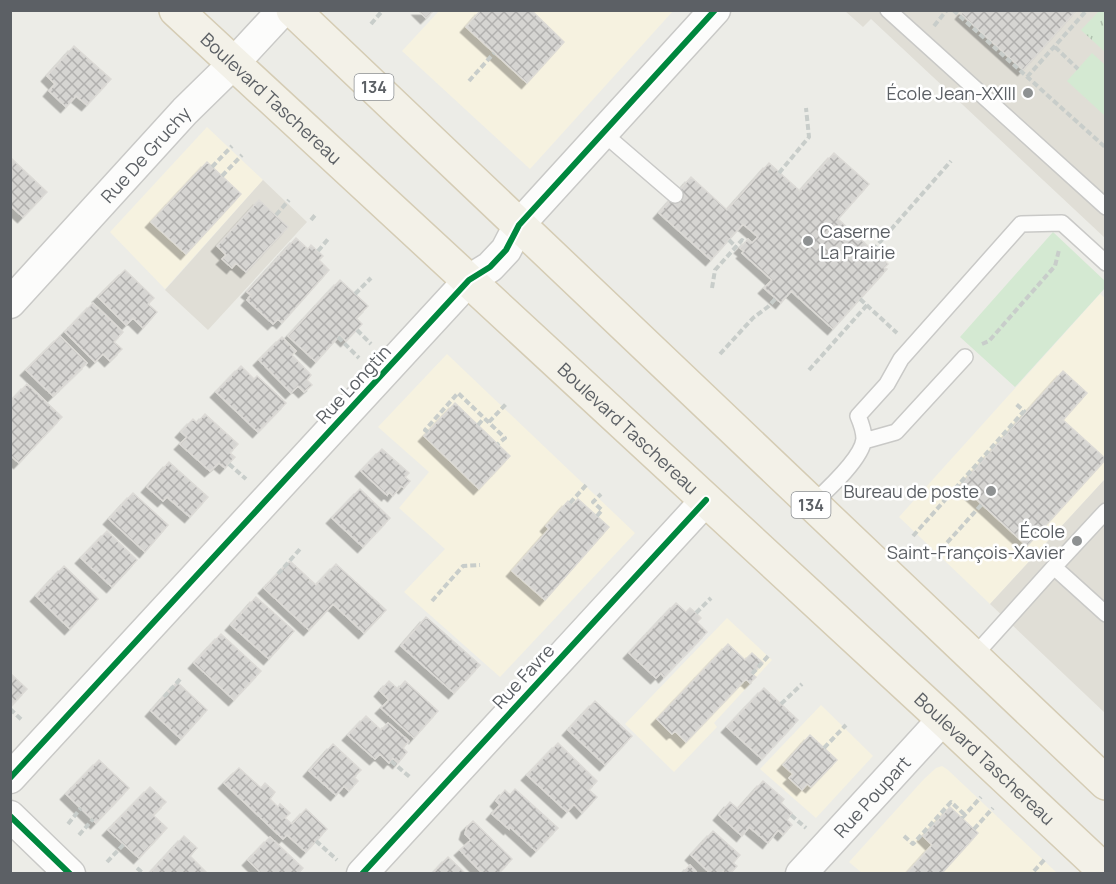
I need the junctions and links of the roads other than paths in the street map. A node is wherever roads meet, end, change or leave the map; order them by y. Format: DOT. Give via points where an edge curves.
graph roads {
  1 [pos="176,10"];
  2 [pos="283,10"];
  3 [pos="293,10"];
  4 [pos="715,10"];
  5 [pos="888,10"];
  6 [pos="233,64"];
  7 [pos="603,133"];
  8 [pos="675,195"];
  9 [pos="1106,207"];
  10 [pos="519,225"];
  11 [pos="1106,263"];
  12 [pos="469,280"];
  13 [pos="10,303"];
  14 [pos="965,357"];
  15 [pos="864,441"];
  16 [pos="706,500"];
  17 [pos="811,505"];
  18 [pos="1106,511"];
  19 [pos="1054,567"];
  20 [pos="1106,614"];
  21 [pos="973,657"];
  22 [pos="943,719"];
  23 [pos="10,778"];
  24 [pos="1106,783"];
  25 [pos="10,816"];
  26 [pos="350,867"];
  27 [pos="1106,872"];
  28 [pos="70,873"];
  29 [pos="801,873"];
  1 -- 6 [label="main road, Boulevard Taschereau"];
  2 -- 6 [label="street, Rue De Gruchy"];
  3 -- 10 [label="main road, 134"];
  4 -- 7 [label="street, Rue Longtin"];
  5 -- 9 [label="lane"];
  6 -- 12 [label="main road, Boulevard Taschereau"];
  6 -- 13 [label="street, Rue De Gruchy" via="185,111"];
  7 -- 8 [label="lane"];
  7 -- 10 [label="street, Rue Longtin"];
  10 -- 12 [label="street, Rue Longtin" via="506,250 490,267"];
  10 -- 17 [label="main road, 134"];
  11 -- 15 [label="lane" via="1062,223 1021,224 902,359 887,384 858,416"];
  12 -- 16 [label="main road, Boulevard Taschereau"];
  12 -- 23 [label="street, Rue Longtin"];
  14 -- 15 [label="lane" via="897,432"];
  15 -- 17 [label="lane" via="845,471"];
  16 -- 22 [label="main road, Boulevard Taschereau"];
  16 -- 26 [label="street, Rue Favre"];
  17 -- 21 [label="main road, 134"];
  18 -- 19 [label="lane"];
  19 -- 20 [label="lane"];
  19 -- 21 [label="lane"];
  21 -- 24 [label="main road, 134"];
  22 -- 27 [label="main road, Boulevard Taschereau"];
  22 -- 29 [label="street, Rue Poupart"];
  25 -- 28 [label="street"];
}
